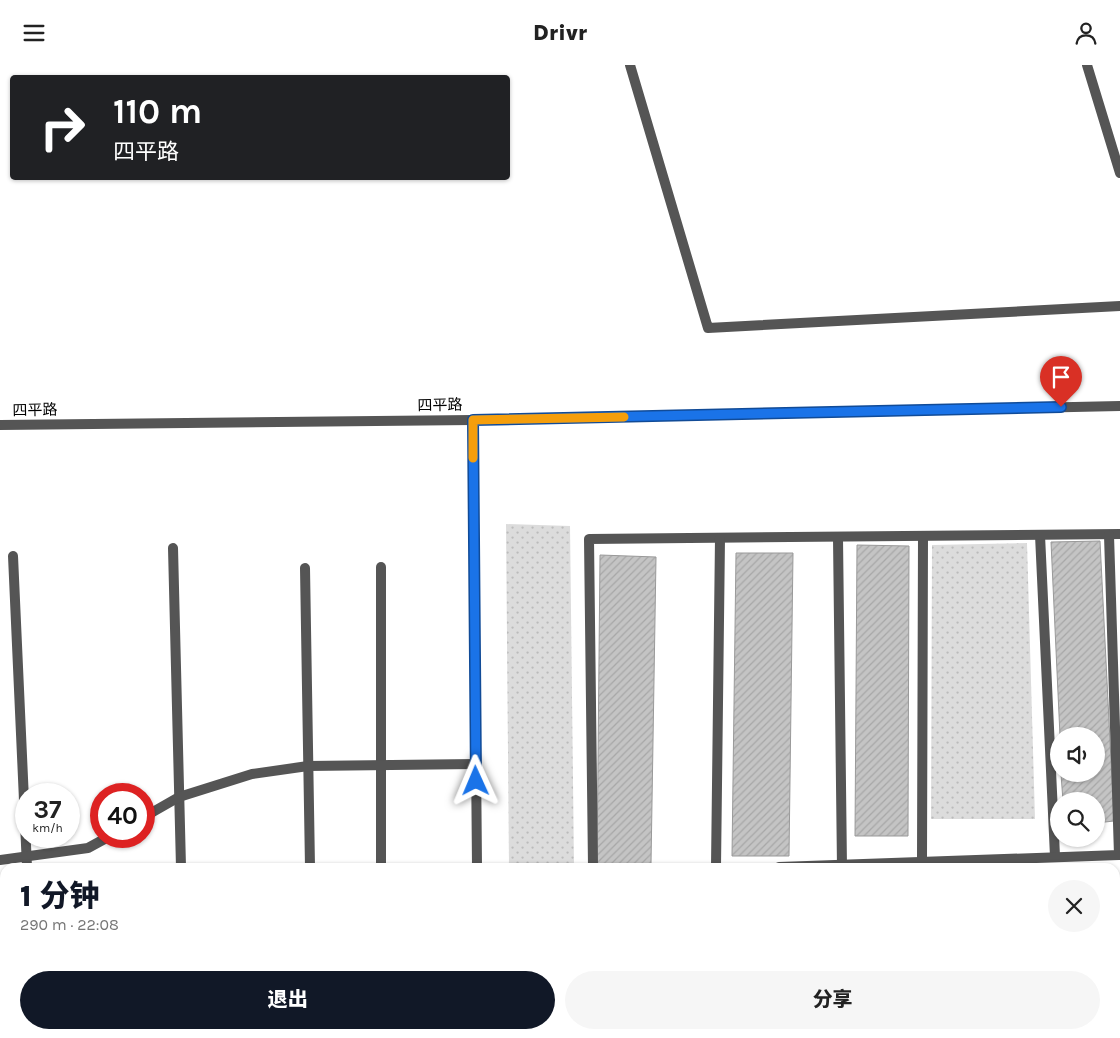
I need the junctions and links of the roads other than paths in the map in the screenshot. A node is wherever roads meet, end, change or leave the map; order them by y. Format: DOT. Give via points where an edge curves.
graph roads {
  1 [pos="630,65"];
  2 [pos="1088,65"];
  3 [pos="1120,173"];
  4 [pos="1120,307"];
  5 [pos="1120,406"];
  6 [pos="473,420"];
  7 [pos="0,425"];
  8 [pos="1120,534"];
  9 [pos="1040,535"];
  10 [pos="1109,535"];
  11 [pos="923,536"];
  12 [pos="720,538"];
  13 [pos="838,538"];
  14 [pos="173,548"];
  15 [pos="13,556"];
  16 [pos="381,567"];
  17 [pos="306,568"];
  18 [pos="476,764"];
  19 [pos="308,766"];
  20 [pos="380,766"];
  21 [pos="179,797"];
  22 [pos="155,811"];
  23 [pos="90,847"];
  24 [pos="1055,856"];
  25 [pos="1120,856"];
  26 [pos="27,857"];
  27 [pos="0,859"];
  28 [pos="922,861"];
  29 [pos="27,863"];
  30 [pos="181,863"];
  31 [pos="310,863"];
  32 [pos="381,863"];
  33 [pos="477,863"];
  34 [pos="593,863"];
  35 [pos="716,863"];
  36 [pos="842,863"];
  37 [pos="890,863"];
  1 -- 4 [label="street" via="708,328"];
  2 -- 3 [label="street"];
  5 -- 6 [label="street, 四平路"];
  6 -- 7 [label="street, 四平路"];
  6 -- 18 [label="street"];
  8 -- 10 [label="street"];
  9 -- 10 [label="street"];
  9 -- 11 [label="street"];
  9 -- 24 [label="street"];
  10 -- 25 [label="street"];
  11 -- 13 [label="street"];
  11 -- 28 [label="street"];
  12 -- 13 [label="street"];
  12 -- 34 [label="street" via="589,539"];
  12 -- 35 [label="street"];
  13 -- 36 [label="street"];
  14 -- 21 [label="street"];
  15 -- 26 [label="street"];
  16 -- 20 [label="street"];
  17 -- 19 [label="street"];
  18 -- 20 [label="street"];
  18 -- 33 [label="street"];
  19 -- 20 [label="street"];
  19 -- 21 [label="street" via="252,774"];
  19 -- 31 [label="street"];
  20 -- 32 [label="street"];
  21 -- 22 [label="street"];
  21 -- 30 [label="street"];
  23 -- 26 [label="street"];
  24 -- 25 [label="street"];
  24 -- 28 [label="street"];
  26 -- 27 [label="street"];
  26 -- 29 [label="street"];
  28 -- 37 [label="street"];
}
